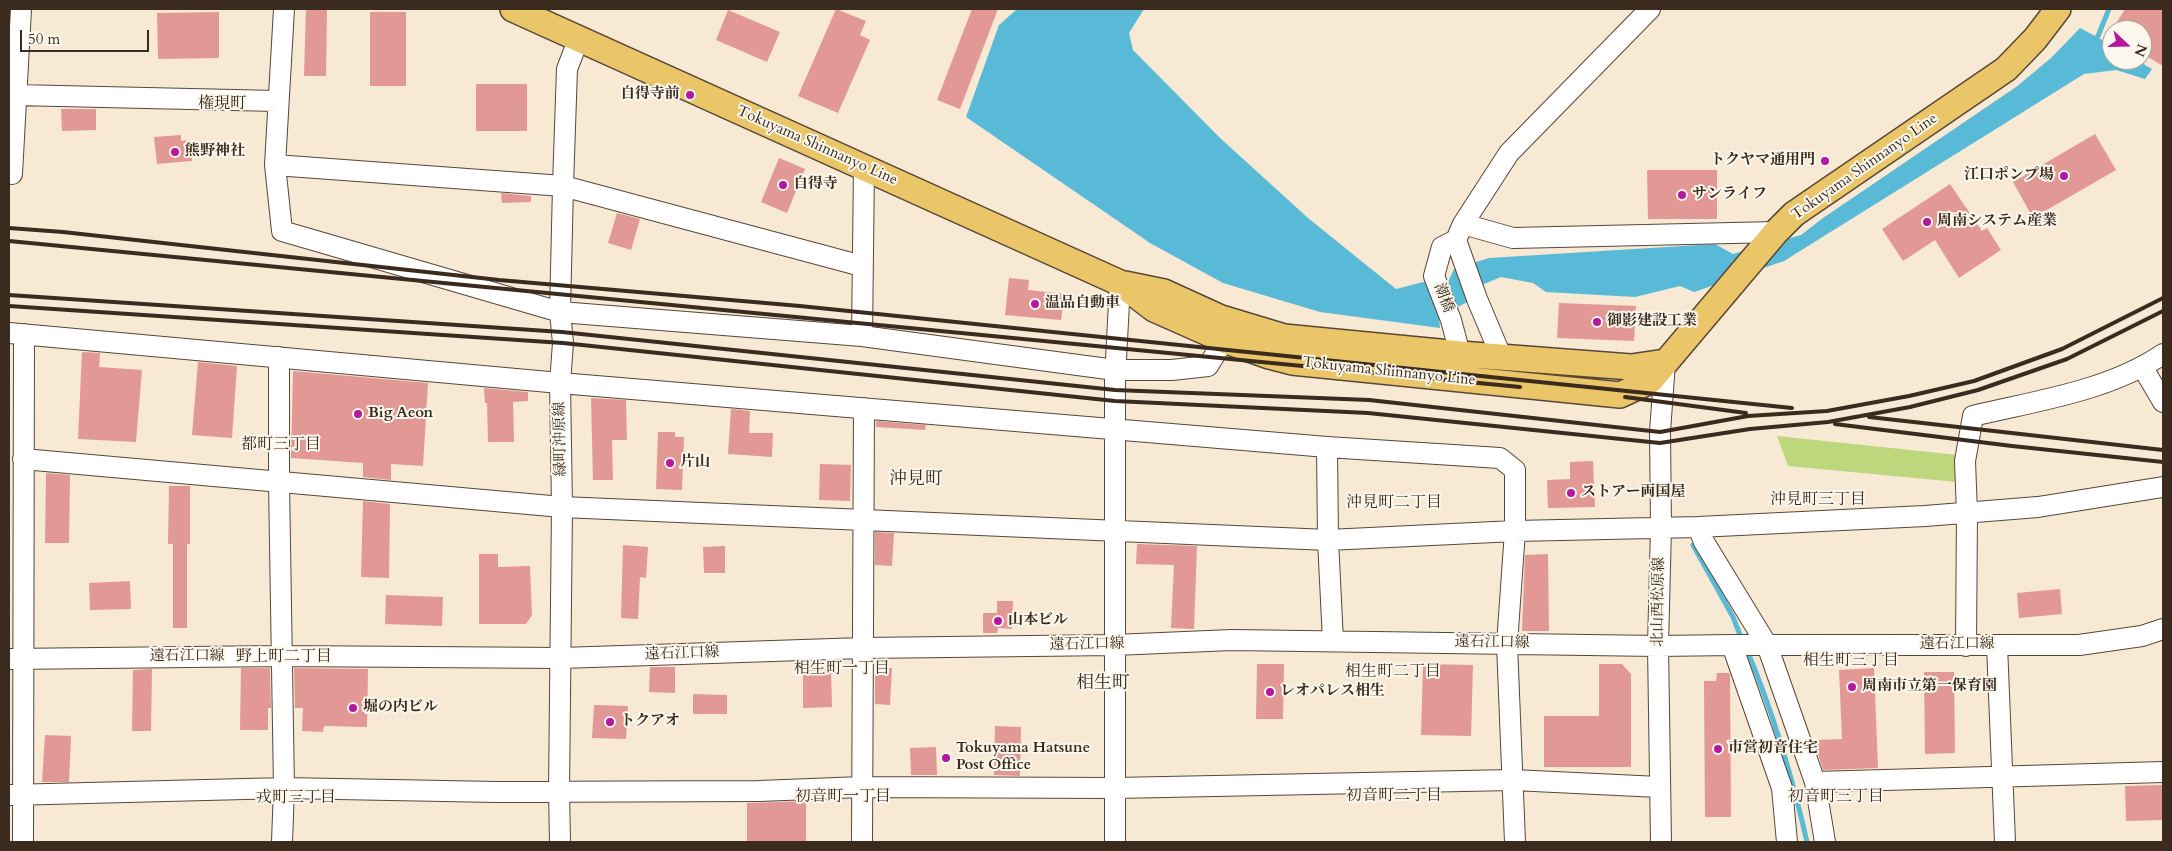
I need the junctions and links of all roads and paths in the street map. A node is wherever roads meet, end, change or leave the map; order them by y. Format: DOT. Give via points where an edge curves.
graph roads {
  1 [pos="21,9"];
  2 [pos="284,9"];
  3 [pos="513,9"];
  4 [pos="2058,9"];
  5 [pos="1641,12"];
  6 [pos="542,15"];
  7 [pos="580,38"];
  8 [pos="16,95"];
  9 [pos="277,101"];
  10 [pos="275,164"];
  11 [pos="864,167"];
  12 [pos="12,174"];
  13 [pos="563,186"];
  14 [pos="1460,232"];
  15 [pos="1773,236"];
  16 [pos="862,266"];
  17 [pos="1120,283"];
  18 [pos="560,312"];
  19 [pos="17,333"];
  20 [pos="862,336"];
  21 [pos="1224,340"];
  22 [pos="1460,354"];
  23 [pos="2163,354"];
  24 [pos="1501,356"];
  25 [pos="279,357"];
  26 [pos="1664,362"];
  27 [pos="2143,368"];
  28 [pos="1115,370"];
  29 [pos="560,383"];
  30 [pos="2163,402"];
  31 [pos="864,408"];
  32 [pos="16,411"];
  33 [pos="1115,428"];
  34 [pos="1327,447"];
  35 [pos="23,459"];
  36 [pos="279,483"];
  37 [pos="2163,487"];
  38 [pos="562,507"];
  39 [pos="1967,513"];
  40 [pos="863,519"];
  41 [pos="1661,527"];
  42 [pos="1698,527"];
  43 [pos="1515,530"];
  44 [pos="1115,532"];
  45 [pos="16,536"];
  46 [pos="1328,540"];
  47 [pos="2163,629"];
  48 [pos="1333,640"];
  49 [pos="1114,644"];
  50 [pos="1507,644"];
  51 [pos="1732,645"];
  52 [pos="1762,645"];
  53 [pos="1997,645"];
  54 [pos="1658,646"];
  55 [pos="1966,646"];
  56 [pos="863,648"];
  57 [pos="281,656"];
  58 [pos="17,658"];
  59 [pos="561,658"];
  60 [pos="2163,772"];
  61 [pos="2002,776"];
  62 [pos="1513,780"];
  63 [pos="1815,782"];
  64 [pos="862,787"];
  65 [pos="1659,787"];
  66 [pos="284,788"];
  67 [pos="1115,788"];
  68 [pos="559,791"];
  69 [pos="16,795"];
  70 [pos="23,842"];
  71 [pos="282,842"];
  72 [pos="560,842"];
  73 [pos="862,842"];
  74 [pos="1115,842"];
  75 [pos="1515,842"];
  76 [pos="1661,842"];
  77 [pos="1787,842"];
  78 [pos="1825,842"];
  79 [pos="2005,842"];
  1 -- 8 [label="street"];
  2 -- 9 [label="street"];
  3 -- 6 [label="main road, Tokuyama Shinnanyo Line"];
  4 -- 15 [label="main road, Tokuyama Shinnanyo Line" via="2035,39 2006,68 1794,214"];
  5 -- 14 [label="street" via="1509,153"];
  6 -- 7 [label="main road, Tokuyama Shinnanyo Line"];
  7 -- 11 [label="main road, Tokuyama Shinnanyo Line"];
  7 -- 13 [label="street, 緑町沖原線" via="567,69"];
  8 -- 9 [label="street"];
  8 -- 12 [label="street"];
  9 -- 10 [label="street"];
  10 -- 13 [label="street"];
  10 -- 18 [label="street" via="282,231"];
  11 -- 16 [label="street"];
  11 -- 17 [label="main road, Tokuyama Shinnanyo Line"];
  13 -- 16 [label="street"];
  13 -- 18 [label="street, 緑町沖原線"];
  14 -- 15 [label="street" via="1513,238"];
  14 -- 22 [label="street, 潮橋" via="1442,247 1434,276"];
  14 -- 24 [label="street, 潮橋" via="1463,262"];
  15 -- 26 [label="main road, Tokuyama Shinnanyo Line"];
  16 -- 20 [label="street"];
  17 -- 21 [label="main road, Tokuyama Shinnanyo Line" via="1154,309"];
  17 -- 22 [label="main road, Tokuyama Shinnanyo Line" via="1164,292 1221,318 1284,337"];
  17 -- 28 [label="street"];
  18 -- 20 [label="street"];
  18 -- 29 [label="street, 緑町沖原線" via="563,343"];
  19 -- 25 [label="street"];
  19 -- 32 [label="street"];
  20 -- 28 [label="street"];
  21 -- 26 [label="main road, Tokuyama Shinnanyo Line" via="1292,362 1620,395 1650,381"];
  21 -- 28 [label="street" via="1208,366"];
  22 -- 24 [label="main road, Tokuyama Shinnanyo Line"];
  23 -- 27 [label="street"];
  24 -- 26 [label="main road, Tokuyama Shinnanyo Line" via="1631,367"];
  25 -- 29 [label="street"];
  25 -- 36 [label="street"];
  26 -- 41 [label="street, 北山西松原線" via="1660,432"];
  27 -- 30 [label="street"];
  27 -- 39 [label="street" via="2100,384 1973,416 1965,461"];
  28 -- 33 [label="street"];
  29 -- 31 [label="street"];
  29 -- 38 [label="street, 緑町沖原線"];
  31 -- 33 [label="street"];
  31 -- 40 [label="street"];
  32 -- 35 [label="street"];
  33 -- 34 [label="street"];
  33 -- 44 [label="street"];
  34 -- 43 [label="street" via="1500,458 1515,470"];
  34 -- 46 [label="street"];
  35 -- 36 [label="street"];
  35 -- 45 [label="street"];
  36 -- 38 [label="street"];
  36 -- 57 [label="street"];
  37 -- 39 [label="street" via="2038,507"];
  38 -- 40 [label="street"];
  38 -- 59 [label="street, 緑町沖原線"];
  39 -- 42 [label="street"];
  39 -- 55 [label="street"];
  40 -- 44 [label="street"];
  40 -- 56 [label="street"];
  41 -- 42 [label="street"];
  41 -- 43 [label="street"];
  41 -- 54 [label="street, 北山西松原線"];
  42 -- 52 [label="street"];
  43 -- 46 [label="street"];
  43 -- 50 [label="street"];
  44 -- 46 [label="street"];
  44 -- 49 [label="street"];
  45 -- 58 [label="street"];
  46 -- 48 [label="street"];
  47 -- 53 [label="street, 遠石江口線" via="2142,636 2079,646"];
  48 -- 49 [label="street, 遠石江口線"];
  48 -- 50 [label="street, 遠石江口線"];
  49 -- 56 [label="street, 遠石江口線"];
  49 -- 67 [label="street"];
  50 -- 54 [label="street, 遠石江口線"];
  50 -- 62 [label="street"];
  51 -- 52 [label="street, 遠石江口線"];
  51 -- 54 [label="street, 遠石江口線"];
  51 -- 77 [label="street" via="1782,788"];
  52 -- 55 [label="street, 遠石江口線"];
  52 -- 63 [label="street"];
  53 -- 55 [label="street, 遠石江口線"];
  53 -- 61 [label="street"];
  54 -- 65 [label="street, 北山西松原線"];
  56 -- 59 [label="street, 遠石江口線"];
  56 -- 64 [label="street"];
  57 -- 58 [label="street, 遠石江口線"];
  57 -- 59 [label="street, 遠石江口線"];
  57 -- 66 [label="street"];
  58 -- 69 [label="street"];
  59 -- 68 [label="street, 緑町沖原線"];
  60 -- 61 [label="street"];
  61 -- 63 [label="street"];
  61 -- 79 [label="street"];
  62 -- 65 [label="street"];
  62 -- 67 [label="street"];
  62 -- 75 [label="street"];
  63 -- 78 [label="street"];
  64 -- 67 [label="street"];
  64 -- 68 [label="street" via="759,791"];
  64 -- 73 [label="street"];
  65 -- 76 [label="street, 北山西松原線"];
  66 -- 68 [label="street"];
  66 -- 69 [label="street"];
  66 -- 71 [label="street"];
  67 -- 74 [label="street"];
  68 -- 72 [label="street, 緑町沖原線"];
  69 -- 70 [label="street"];
}
